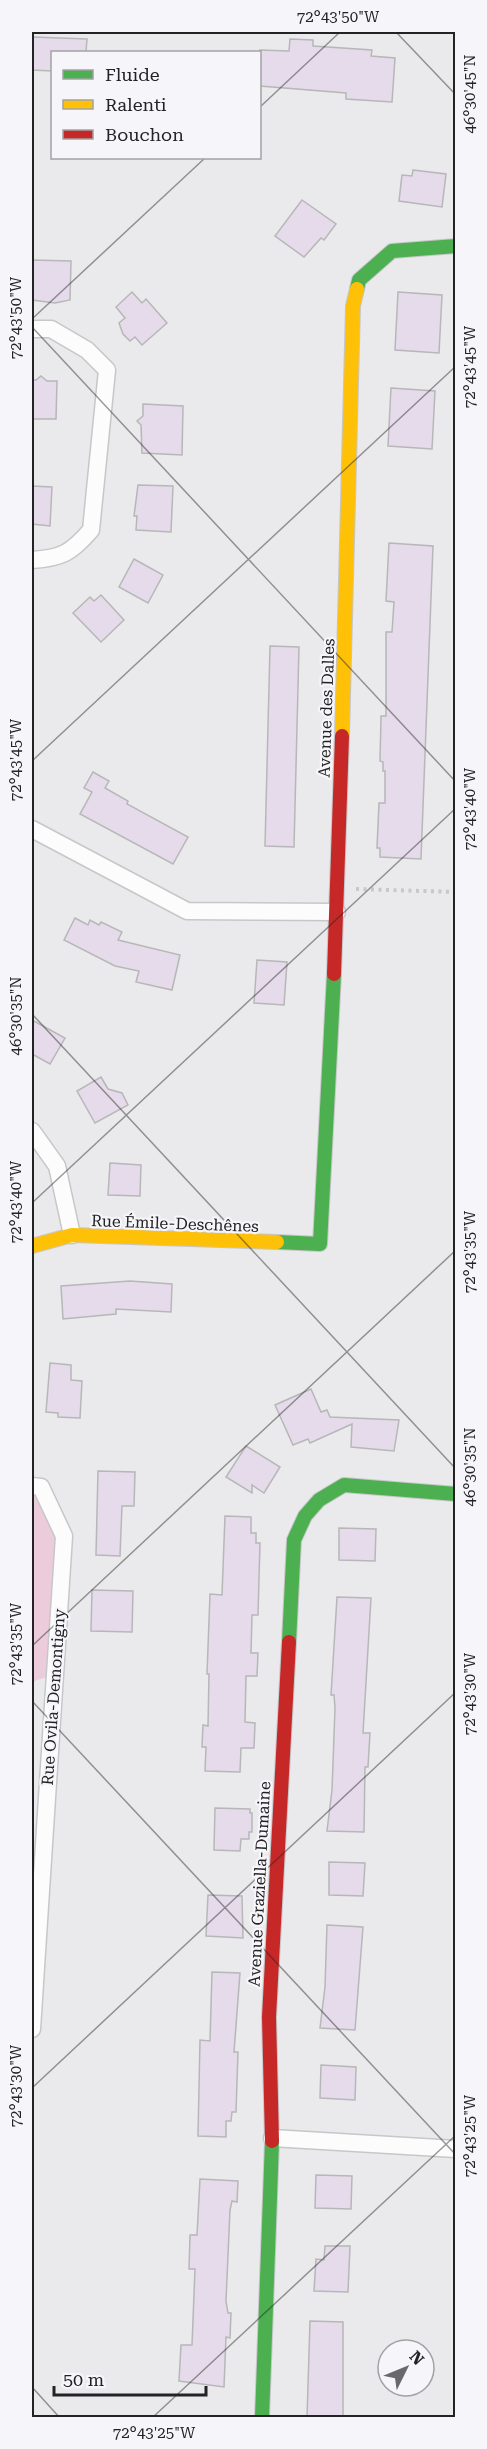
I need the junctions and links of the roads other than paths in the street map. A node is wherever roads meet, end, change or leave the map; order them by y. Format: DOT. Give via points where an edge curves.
graph roads {
  1 [pos="456,246"];
  2 [pos="32,329"];
  3 [pos="32,560"];
  4 [pos="32,829"];
  5 [pos="337,912"];
  6 [pos="32,1131"];
  7 [pos="72,1235"];
  8 [pos="320,1244"];
  9 [pos="32,1246"];
  10 [pos="32,1486"];
  11 [pos="456,1494"];
  12 [pos="32,2029"];
  13 [pos="272,2138"];
  14 [pos="456,2149"];
  15 [pos="262,2418"];
  1 -- 5 [label="street, Avenue des Dalles" via="392,251 359,280 353,306"];
  2 -- 3 [label="street" via="51,329 87,350 107,370 91,530 76,548 56,558"];
  4 -- 5 [label="street" via="187,911"];
  5 -- 8 [label="street, Avenue des Dalles"];
  6 -- 7 [label="street" via="57,1166"];
  7 -- 8 [label="street, Rue Émile-Deschênes"];
  7 -- 9 [label="street, Rue Émile-Deschênes"];
  10 -- 12 [label="street, Rue Ovila-Demontigny" via="41,1487 64,1536"];
  11 -- 13 [label="street, Avenue Graziella-Dumaine" via="344,1485 319,1500 305,1516 294,1540 269,2017"];
  13 -- 14 [label="street"];
  13 -- 15 [label="street, Avenue Graziella-Dumaine"];
}
